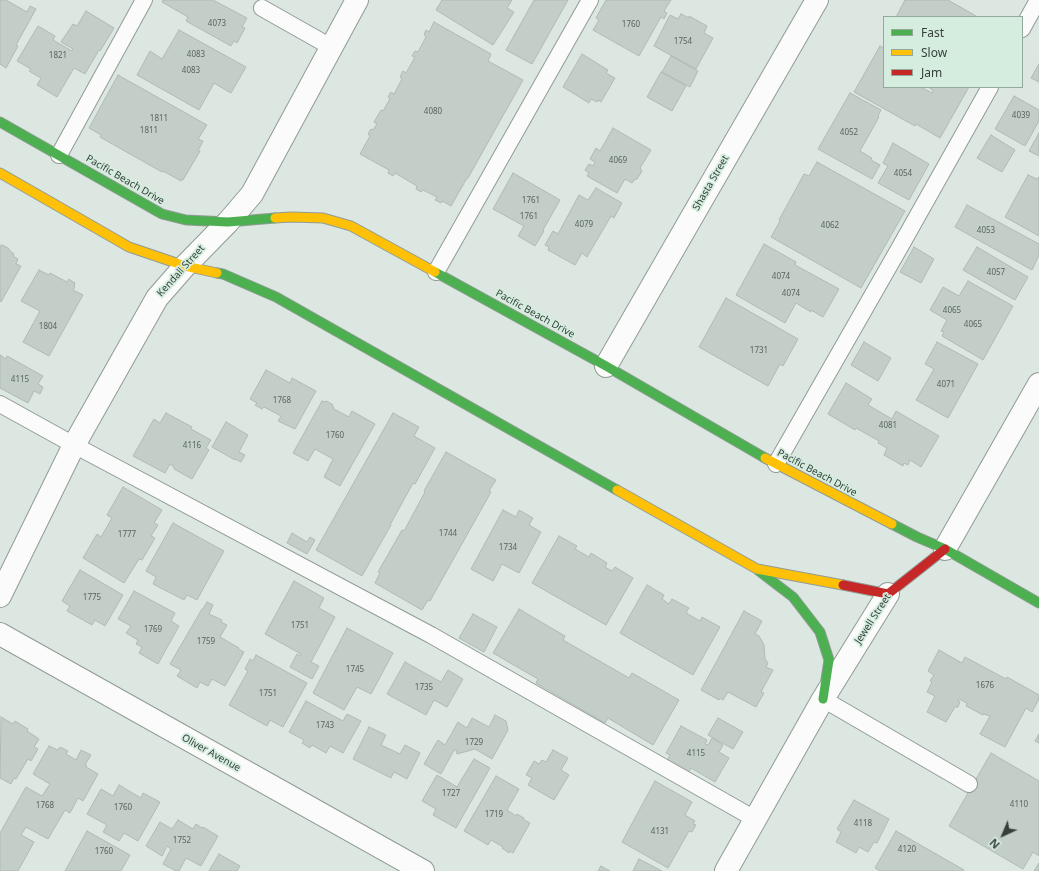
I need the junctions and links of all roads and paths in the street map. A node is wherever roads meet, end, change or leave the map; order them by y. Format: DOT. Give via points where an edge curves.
graph roads {
  1 [pos="144,0"];
  2 [pos="357,0"];
  3 [pos="590,0"];
  4 [pos="817,0"];
  5 [pos="1038,0"];
  6 [pos="262,8"];
  7 [pos="1023,27"];
  8 [pos="332,47"];
  9 [pos="989,88"];
  10 [pos="0,122"];
  11 [pos="59,156"];
  12 [pos="0,173"];
  13 [pos="228,222"];
  14 [pos="185,266"];
  15 [pos="436,272"];
  16 [pos="606,366"];
  17 [pos="1039,384"];
  18 [pos="0,404"];
  19 [pos="74,446"];
  20 [pos="776,464"];
  21 [pos="945,549"];
  22 [pos="756,569"];
  23 [pos="888,594"];
  24 [pos="0,596"];
  25 [pos="1039,603"];
  26 [pos="0,634"];
  27 [pos="823,699"];
  28 [pos="969,784"];
  29 [pos="755,819"];
  30 [pos="423,871"];
  31 [pos="726,871"];
  1 -- 11 [label="lane"];
  2 -- 8 [label="street, Kendall Street"];
  3 -- 15 [label="lane"];
  4 -- 16 [label="street, Shasta Street"];
  5 -- 7 [label="lane"];
  6 -- 8 [label="lane"];
  8 -- 13 [label="street, Kendall Street" via="252,194"];
  9 -- 20 [label="lane"];
  10 -- 11 [label="street, Pacific Beach Drive"];
  11 -- 13 [label="street, Pacific Beach Drive" via="162,214 186,220"];
  12 -- 14 [label="street" via="129,247"];
  13 -- 14 [label="street, Kendall Street"];
  13 -- 15 [label="street, Pacific Beach Drive" via="291,217 323,218 351,226"];
  14 -- 19 [label="street, Kendall Street" via="157,298"];
  14 -- 22 [label="street" via="223,274 276,297"];
  15 -- 16 [label="street, Pacific Beach Drive"];
  16 -- 20 [label="street, Pacific Beach Drive"];
  17 -- 21 [label="street, Jewell Street"];
  18 -- 19 [label="lane"];
  19 -- 24 [label="street, Kendall Street"];
  19 -- 29 [label="lane" via="431,635"];
  20 -- 21 [label="street, Pacific Beach Drive"];
  21 -- 23 [label="street, Jewell Street"];
  21 -- 25 [label="street, Pacific Beach Drive"];
  22 -- 23 [label="street"];
  22 -- 27 [label="street" via="793,598 820,632 829,660"];
  23 -- 27 [label="street, Jewell Street"];
  26 -- 30 [label="street, Oliver Avenue"];
  27 -- 28 [label="lane"];
  27 -- 29 [label="street, Jewell Street"];
  29 -- 31 [label="street, Jewell Street"];
}
